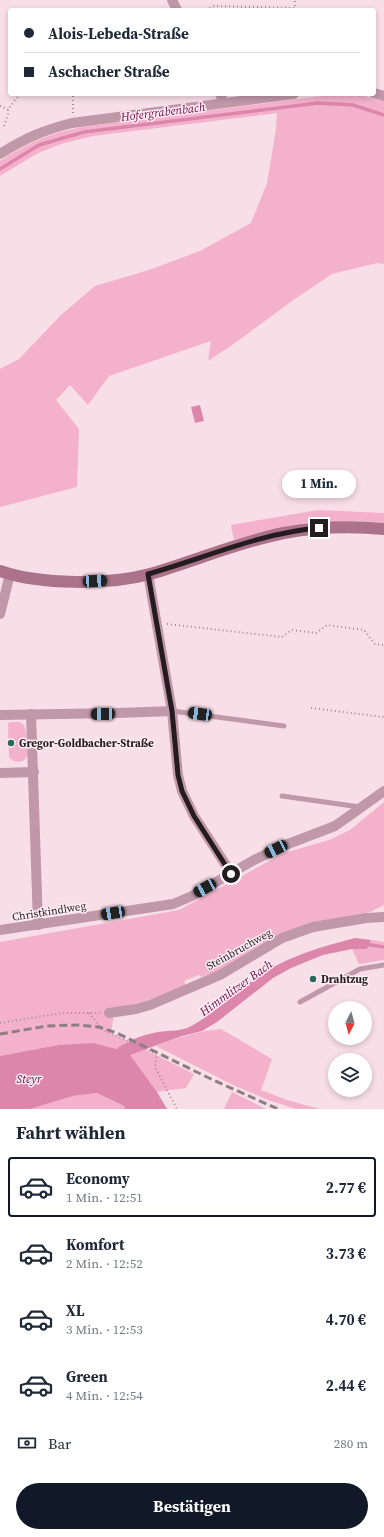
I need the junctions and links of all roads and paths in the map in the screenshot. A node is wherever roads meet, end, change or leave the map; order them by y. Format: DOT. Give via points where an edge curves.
graph roads {
  1 [pos="210,8"];
  2 [pos="295,8"];
  3 [pos="18,96"];
  4 [pos="74,96"];
  5 [pos="265,96"];
  6 [pos="222,99"];
  7 [pos="0,106"];
  8 [pos="8,109"];
  9 [pos="72,123"];
  10 [pos="4,126"];
  11 [pos="0,154"];
  12 [pos="384,529"];
  13 [pos="5,573"];
  14 [pos="148,574"];
  15 [pos="0,614"];
  16 [pos="158,623"];
  17 [pos="384,645"];
  18 [pos="311,708"];
  19 [pos="172,711"];
  20 [pos="31,714"];
  21 [pos="0,715"];
  22 [pos="384,717"];
  23 [pos="284,726"];
  24 [pos="34,772"];
  25 [pos="0,773"];
  26 [pos="384,791"];
  27 [pos="282,796"];
  28 [pos="361,807"];
  29 [pos="231,874"];
  30 [pos="384,917"];
  31 [pos="38,925"];
  32 [pos="0,930"];
  33 [pos="384,965"];
  34 [pos="300,1002"];
  35 [pos="89,1013"];
  36 [pos="109,1013"];
  37 [pos="0,1023"];
  38 [pos="177,1109"];
  1 -- 2 [label="path"];
  3 -- 8 [label="path"];
  4 -- 9 [label="path"];
  5 -- 6 [label="street"];
  6 -- 9 [label="street"];
  7 -- 8 [label="path"];
  8 -- 10 [label="path"];
  9 -- 11 [label="street" via="42,131"];
  12 -- 14 [label="street" via="354,527 283,533 242,543"];
  13 -- 14 [label="street" via="70,582 119,579"];
  13 -- 15 [label="street"];
  14 -- 16 [label="street"];
  16 -- 17 [label="path" via="282,637 292,630 316,633 327,625 364,630 375,644"];
  16 -- 19 [label="street"];
  18 -- 22 [label="path"];
  19 -- 20 [label="street"];
  19 -- 23 [label="lane"];
  19 -- 29 [label="street" via="182,791 194,816"];
  20 -- 21 [label="street"];
  20 -- 24 [label="street"];
  24 -- 25 [label="street"];
  24 -- 31 [label="street"];
  26 -- 28 [label="street, Christkindlweg"];
  27 -- 28 [label="lane"];
  28 -- 29 [label="street, Christkindlweg" via="335,826 288,844"];
  29 -- 31 [label="street, Christkindlweg" via="173,904"];
  30 -- 36 [label="street, Steinbruchweg" via="313,926 282,938 220,975 150,1005"];
  31 -- 32 [label="street, Christkindlweg"];
  33 -- 34 [label="lane" via="360,969"];
  35 -- 36 [label="path"];
  35 -- 37 [label="path" via="62,1013"];
  35 -- 38 [label="path" via="103,1030 157,1054 155,1067"];
}
